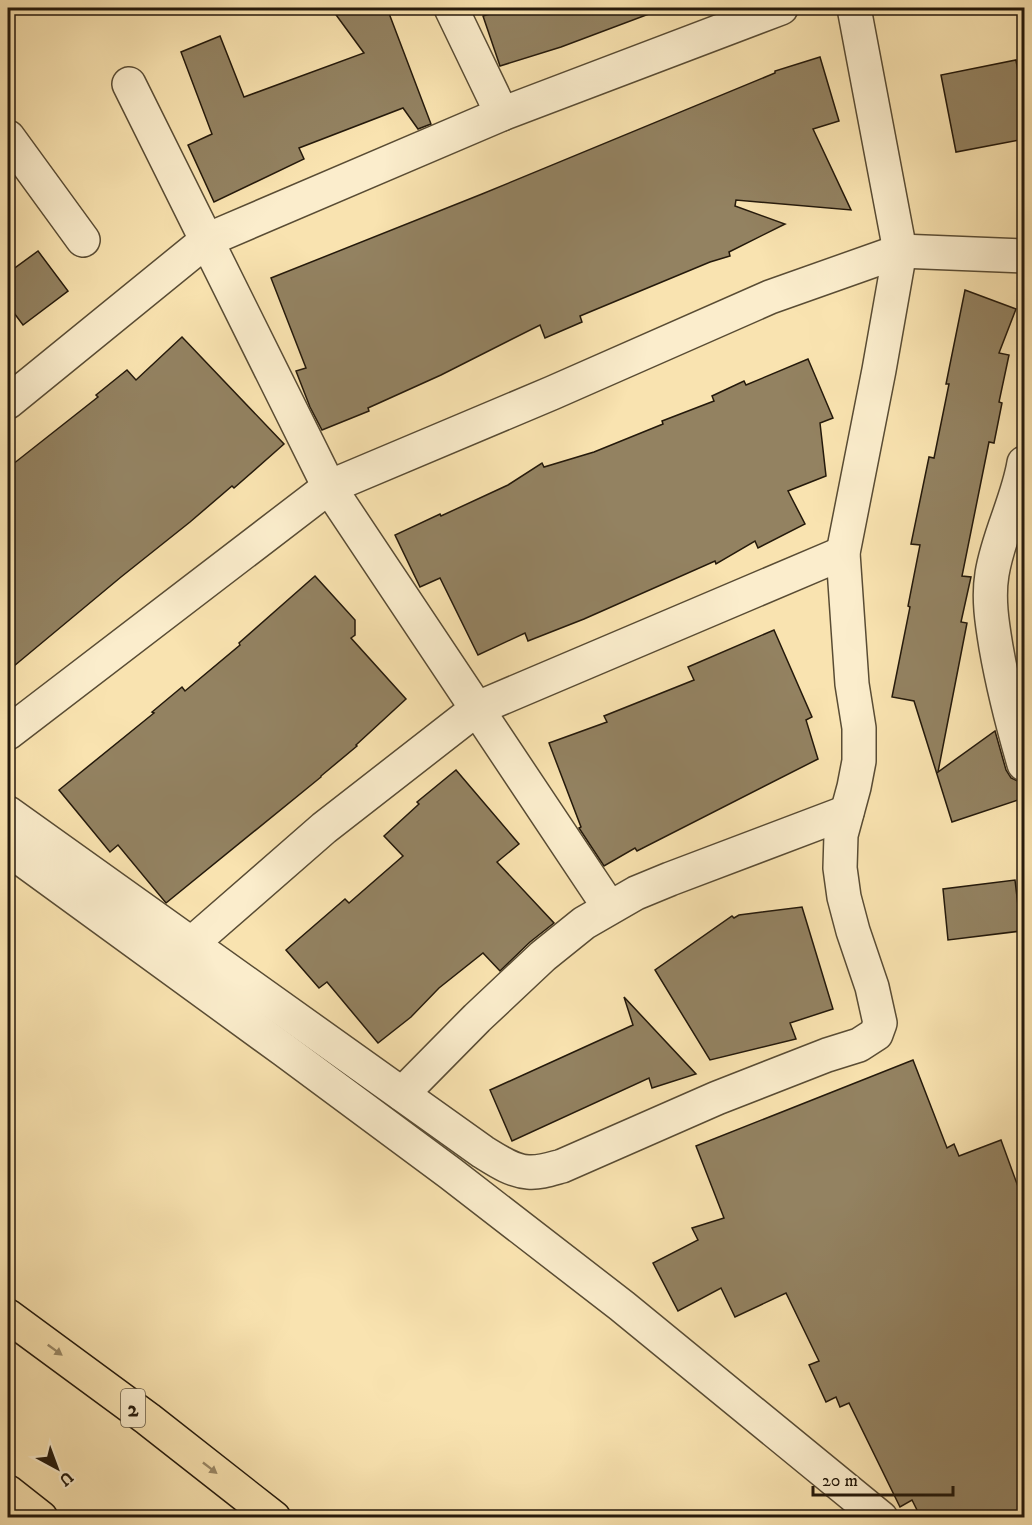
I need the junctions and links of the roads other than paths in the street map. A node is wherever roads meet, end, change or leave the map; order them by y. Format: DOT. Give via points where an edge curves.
graph roads {
  1 [pos="451,8"];
  2 [pos="781,8"];
  3 [pos="854,8"];
  4 [pos="129,84"];
  5 [pos="502,114"];
  6 [pos="8,137"];
  7 [pos="83,240"];
  8 [pos="207,240"];
  9 [pos="900,251"];
  10 [pos="1024,256"];
  11 [pos="8,402"];
  12 [pos="1024,466"];
  13 [pos="329,487"];
  14 [pos="843,553"];
  15 [pos="478,708"];
  16 [pos="8,733"];
  17 [pos="1024,764"];
  18 [pos="847,812"];
  19 [pos="8,813"];
  20 [pos="8,849"];
  21 [pos="609,908"];
  22 [pos="191,944"];
  23 [pos="402,1094"];
  24 [pos="8,1316"];
  25 [pos="8,1492"];
  26 [pos="41,1518"];
  27 [pos="273,1518"];
  28 [pos="880,1518"];
  1 -- 5 [label="street"];
  2 -- 5 [label="street"];
  3 -- 9 [label="street"];
  4 -- 8 [label="street"];
  5 -- 8 [label="street"];
  6 -- 7 [label="street"];
  8 -- 11 [label="street"];
  8 -- 13 [label="street"];
  9 -- 10 [label="street"];
  9 -- 13 [label="street" via="770,297"];
  9 -- 14 [label="street"];
  12 -- 17 [label="street" via="992,573 990,597 1011,722"];
  13 -- 15 [label="street"];
  13 -- 16 [label="street"];
  14 -- 15 [label="street"];
  14 -- 18 [label="street" via="859,728 859,761"];
  15 -- 21 [label="street"];
  15 -- 22 [label="street" via="324,828"];
  18 -- 21 [label="street" via="670,879"];
  18 -- 23 [label="street" via="840,835 844,897 880,1023 876,1034 867,1040 542,1171 527,1172 483,1152"];
  19 -- 22 [label="street"];
  20 -- 28 [label="street" via="450,1173 622,1306"];
  21 -- 23 [label="street" via="543,956"];
  22 -- 23 [label="street"];
  24 -- 27 [label="highway, 2, one-way"];
  25 -- 26 [label="highway"];
}
